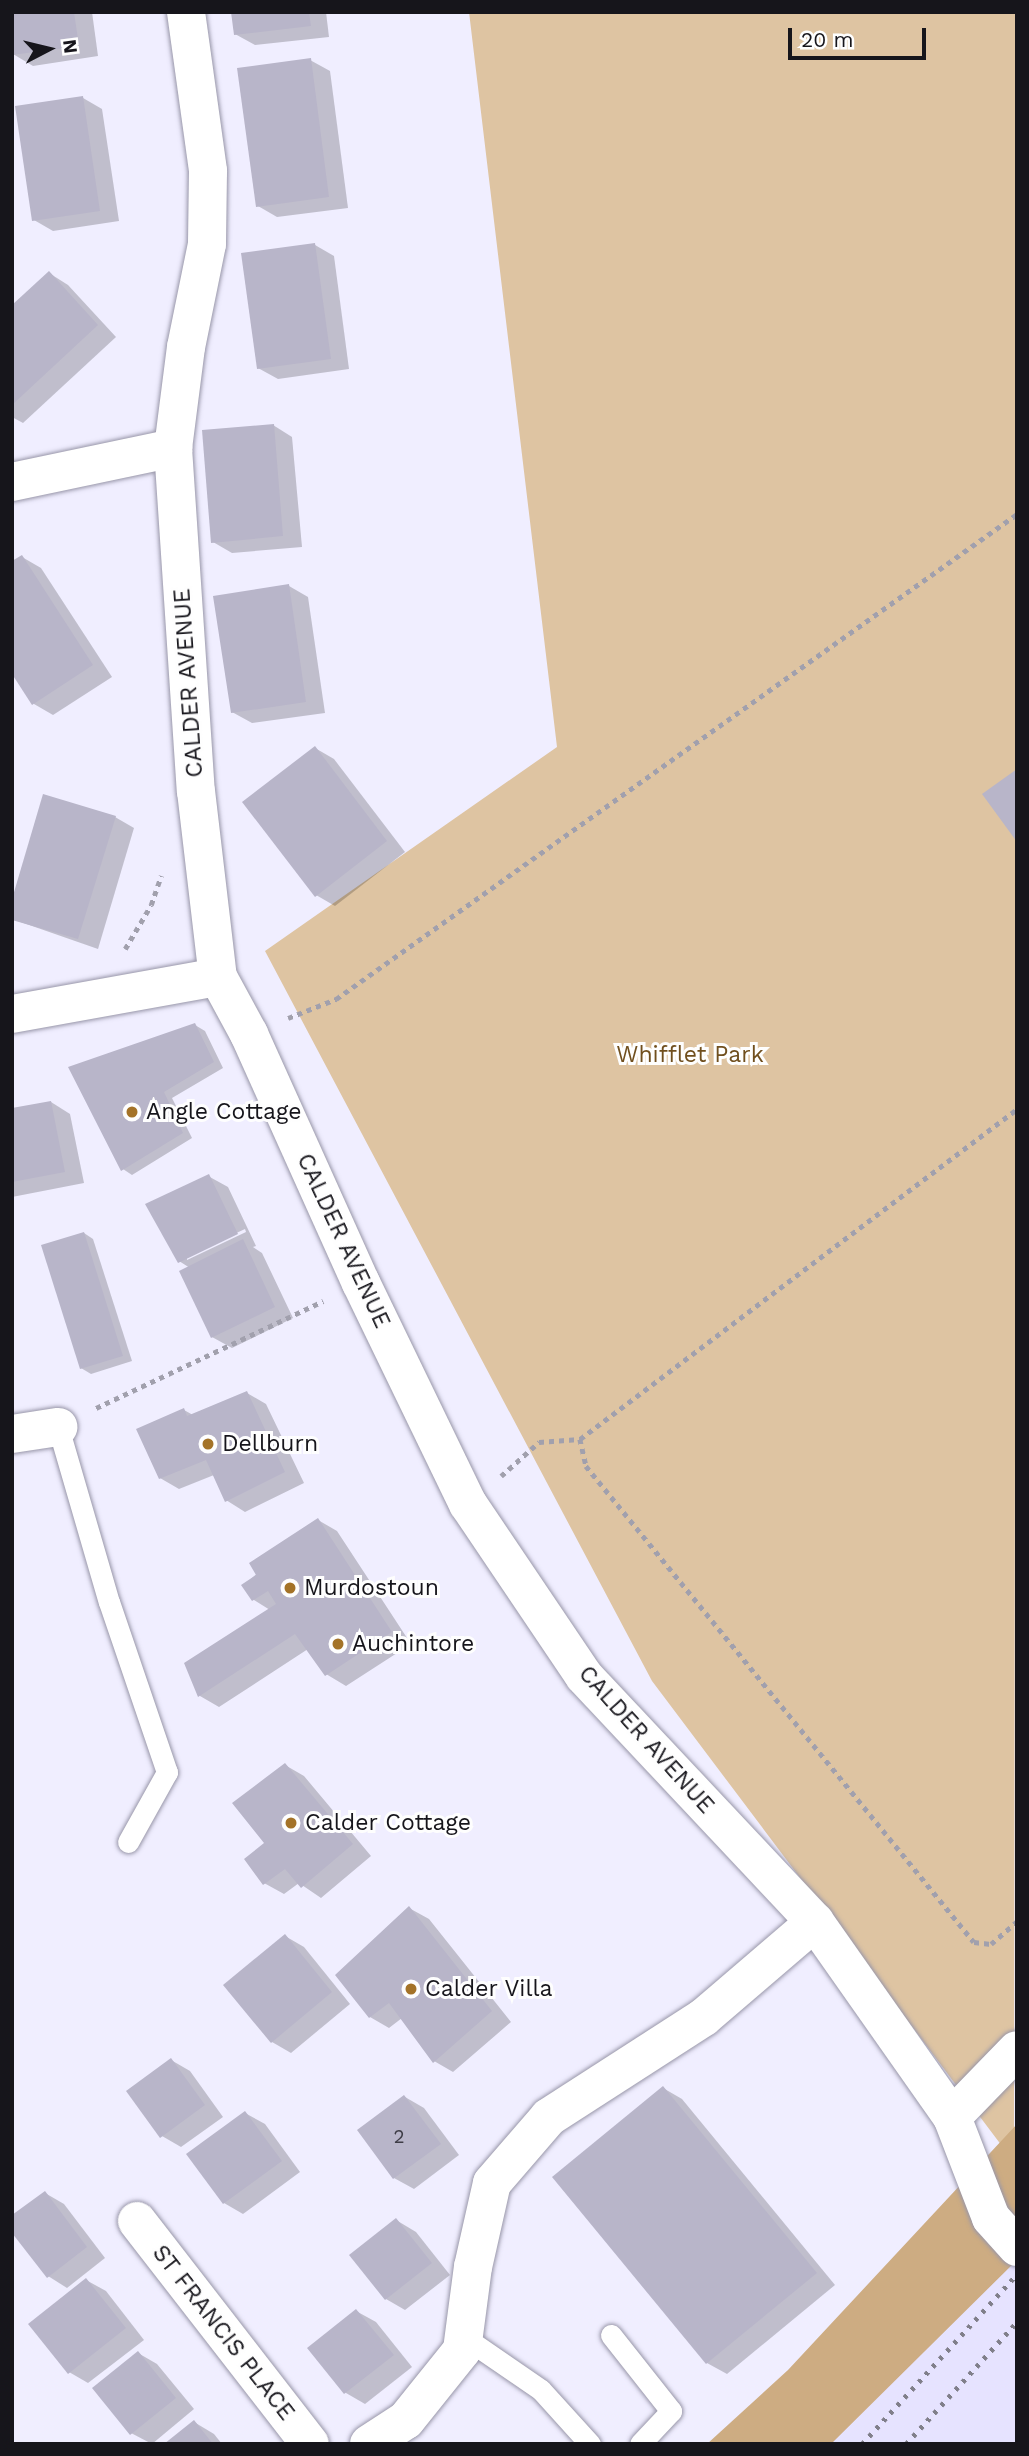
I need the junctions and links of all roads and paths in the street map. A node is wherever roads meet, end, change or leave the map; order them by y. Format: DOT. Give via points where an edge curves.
graph roads {
  1 [pos="186,12"];
  2 [pos="173,448"];
  3 [pos="12,482"];
  4 [pos="1017,514"];
  5 [pos="163,868"];
  6 [pos="218,977"];
  7 [pos="101,996"];
  8 [pos="12,1014"];
  9 [pos="249,1034"];
  10 [pos="1017,1109"];
  11 [pos="361,1283"];
  12 [pos="58,1427"];
  13 [pos="12,1434"];
  14 [pos="580,1439"];
  15 [pos="468,1504"];
  16 [pos="128,1842"];
  17 [pos="1017,1921"];
  18 [pos="815,1922"];
  19 [pos="1017,2050"];
  20 [pos="952,2117"];
  21 [pos="137,2221"];
  22 [pos="1017,2247"];
  23 [pos="611,2335"];
  24 [pos="464,2337"];
  25 [pos="310,2444"];
  26 [pos="369,2444"];
  27 [pos="590,2444"];
  28 [pos="639,2444"];
  1 -- 2 [label="street, CALDER AVENUE" via="208,171 206,244"];
  2 -- 3 [label="street"];
  2 -- 6 [label="street, CALDER AVENUE" via="196,791"];
  4 -- 9 [label="path" via="336,999"];
  5 -- 7 [label="path" via="152,905 107,974"];
  6 -- 7 [label="street"];
  6 -- 9 [label="street, CALDER AVENUE"];
  7 -- 8 [label="street"];
  9 -- 11 [label="street, CALDER AVENUE"];
  10 -- 14 [label="path"];
  11 -- 12 [label="path"];
  11 -- 15 [label="street, CALDER AVENUE"];
  12 -- 13 [label="street"];
  12 -- 16 [label="lane" via="108,1602 167,1772"];
  14 -- 15 [label="path" via="540,1442"];
  14 -- 17 [label="path" via="586,1466 974,1942 991,1944"];
  15 -- 18 [label="street, CALDER AVENUE" via="584,1676"];
  18 -- 20 [label="street, CALDER AVENUE"];
  18 -- 24 [label="street" via="704,2017 549,2117 492,2183 473,2267"];
  19 -- 20 [label="street"];
  20 -- 22 [label="street, CALDER AVENUE" via="991,2218"];
  21 -- 25 [label="street, ST FRANCIS PLACE"];
  23 -- 28 [label="lane" via="671,2411"];
  24 -- 26 [label="street" via="462,2350 407,2420"];
  24 -- 27 [label="lane" via="541,2390"];
}
